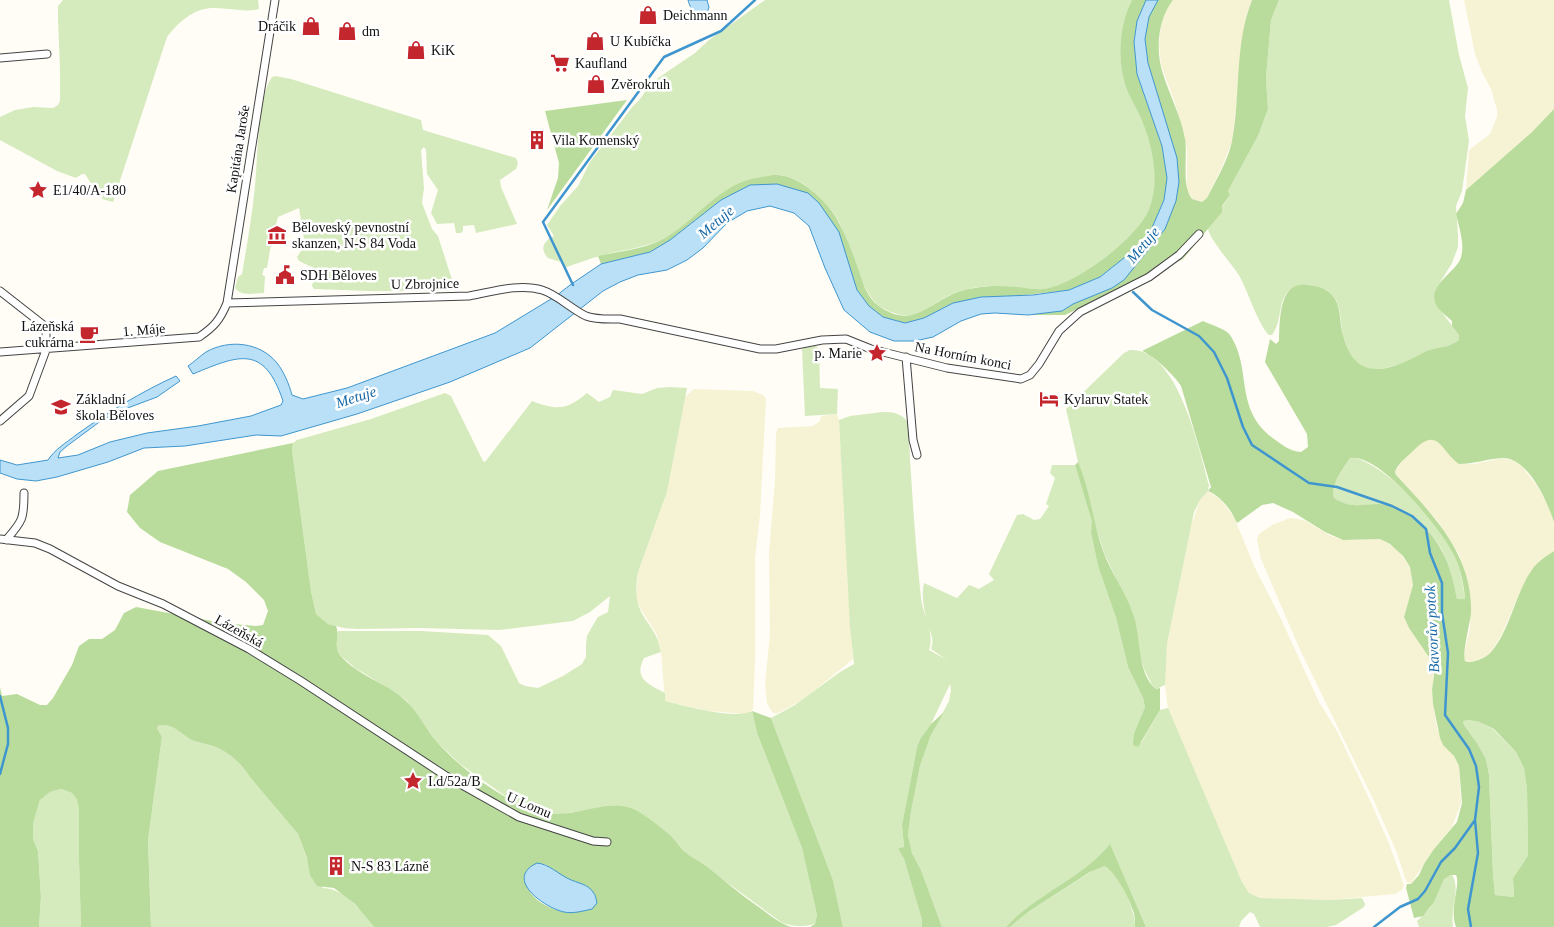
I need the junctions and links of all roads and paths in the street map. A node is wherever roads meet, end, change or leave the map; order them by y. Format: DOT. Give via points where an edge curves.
graph roads {
  1 [pos="275,0"];
  2 [pos="47,54"];
  3 [pos="0,58"];
  4 [pos="1199,234"];
  5 [pos="0,291"];
  6 [pos="227,303"];
  7 [pos="585,315"];
  8 [pos="46,350"];
  9 [pos="0,352"];
  10 [pos="906,358"];
  11 [pos="0,421"];
  12 [pos="917,455"];
  13 [pos="24,493"];
  14 [pos="3,539"];
  15 [pos="446,776"];
  16 [pos="607,842"];
  1 -- 6 [label="street, Kapitána Jaroše"];
  2 -- 3 [label="street"];
  4 -- 10 [label="street, Na Horním konci" via="1179,255 1149,277 1080,312 1059,331 1039,364 1022,379"];
  5 -- 8 [label="street" via="46,327"];
  6 -- 7 [label="street, U Zbrojnice" via="469,296 508,288 535,288"];
  6 -- 8 [label="street, 1. Máje" via="221,318 199,338"];
  7 -- 10 [label="street, Na Horním konci" via="597,319 620,319 760,349 846,339"];
  8 -- 9 [label="street, 1. Máje"];
  8 -- 11 [label="street" via="29,396"];
  10 -- 12 [label="street, Na Horním konci"];
  13 -- 14 [label="street, Lázeňská" via="23,518"];
  14 -- 15 [label="street, Lázeňská" via="35,543 50,549 118,586 163,604 249,649"];
  15 -- 16 [label="street, U Lomu" via="519,817 592,841"];
}
